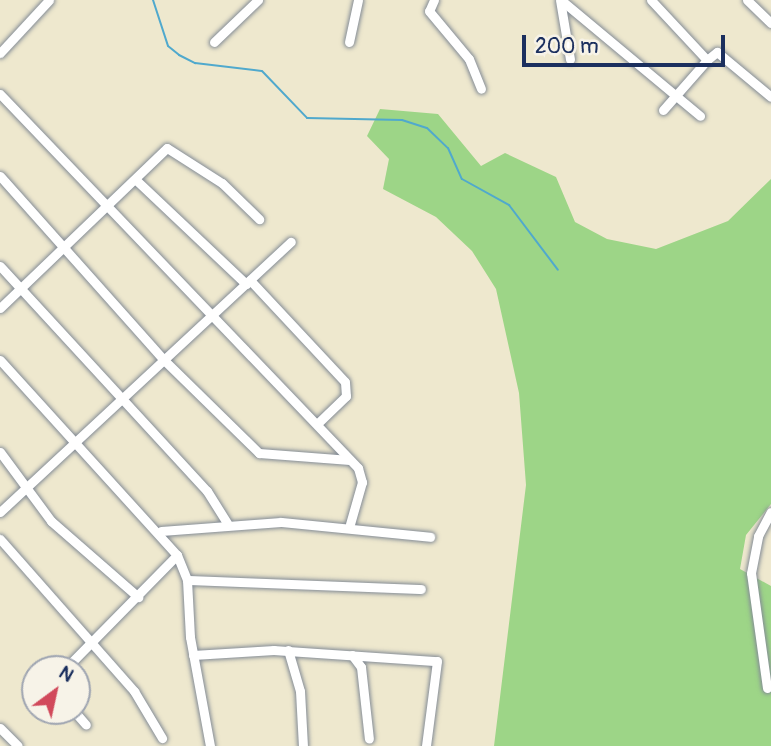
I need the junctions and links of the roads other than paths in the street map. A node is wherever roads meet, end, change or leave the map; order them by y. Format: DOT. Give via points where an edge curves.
graph roads {
  1 [pos="49,0"];
  2 [pos="258,0"];
  3 [pos="358,0"];
  4 [pos="434,0"];
  5 [pos="560,0"];
  6 [pos="651,0"];
  7 [pos="747,0"];
  8 [pos="771,23"];
  9 [pos="214,42"];
  10 [pos="349,42"];
  11 [pos="0,53"];
  12 [pos="570,59"];
  13 [pos="707,60"];
  14 [pos="481,89"];
  15 [pos="0,94"];
  16 [pos="675,97"];
  17 [pos="771,97"];
  18 [pos="663,110"];
  19 [pos="700,117"];
  20 [pos="0,176"];
  21 [pos="135,179"];
  22 [pos="106,205"];
  23 [pos="259,219"];
  24 [pos="292,242"];
  25 [pos="62,247"];
  26 [pos="0,266"];
  27 [pos="248,282"];
  28 [pos="21,287"];
  29 [pos="0,308"];
  30 [pos="209,319"];
  31 [pos="0,360"];
  32 [pos="165,361"];
  33 [pos="121,403"];
  34 [pos="317,424"];
  35 [pos="78,443"];
  36 [pos="0,452"];
  37 [pos="350,460"];
  38 [pos="28,487"];
  39 [pos="0,512"];
  40 [pos="771,512"];
  41 [pos="227,523"];
  42 [pos="350,524"];
  43 [pos="161,531"];
  44 [pos="430,537"];
  45 [pos="0,539"];
  46 [pos="177,555"];
  47 [pos="187,580"];
  48 [pos="421,589"];
  49 [pos="138,597"];
  50 [pos="93,645"];
  51 [pos="288,650"];
  52 [pos="81,655"];
  53 [pos="194,655"];
  54 [pos="352,655"];
  55 [pos="767,688"];
  56 [pos="0,728"];
  57 [pos="162,738"];
  58 [pos="369,739"];
  59 [pos="18,746"];
  60 [pos="210,746"];
  61 [pos="303,746"];
  62 [pos="426,746"];
  1 -- 11 [label="street"];
  2 -- 9 [label="street"];
  3 -- 10 [label="street"];
  4 -- 14 [label="street" via="429,11 469,59"];
  5 -- 12 [label="street"];
  5 -- 16 [label="street"];
  6 -- 13 [label="street"];
  7 -- 8 [label="street"];
  13 -- 16 [label="street"];
  13 -- 17 [label="street" via="718,52"];
  15 -- 22 [label="street"];
  16 -- 18 [label="street"];
  16 -- 19 [label="street"];
  20 -- 25 [label="street"];
  21 -- 22 [label="street"];
  21 -- 23 [label="street" via="172,149"];
  21 -- 27 [label="street"];
  22 -- 25 [label="street"];
  22 -- 30 [label="street"];
  24 -- 27 [label="street"];
  25 -- 28 [label="street"];
  25 -- 32 [label="street"];
  26 -- 28 [label="street"];
  27 -- 30 [label="street"];
  27 -- 34 [label="street" via="345,382 346,396"];
  28 -- 29 [label="street"];
  28 -- 33 [label="street"];
  30 -- 32 [label="street"];
  30 -- 34 [label="street"];
  31 -- 35 [label="street"];
  32 -- 33 [label="street"];
  32 -- 37 [label="street" via="259,453"];
  33 -- 35 [label="street"];
  33 -- 41 [label="street" via="208,491"];
  34 -- 37 [label="street"];
  35 -- 38 [label="street"];
  35 -- 43 [label="street"];
  36 -- 38 [label="street"];
  37 -- 42 [label="street" via="362,482"];
  38 -- 39 [label="street"];
  38 -- 49 [label="street" via="51,521"];
  40 -- 55 [label="street" via="758,536 751,573"];
  41 -- 42 [label="street"];
  41 -- 43 [label="street"];
  42 -- 44 [label="street"];
  43 -- 46 [label="street"];
  45 -- 50 [label="street"];
  46 -- 47 [label="street"];
  46 -- 49 [label="street"];
  47 -- 48 [label="street"];
  47 -- 53 [label="street"];
  49 -- 50 [label="street"];
  50 -- 52 [label="street"];
  50 -- 57 [label="street" via="134,691"];
  51 -- 53 [label="street"];
  51 -- 54 [label="street"];
  51 -- 61 [label="street" via="300,691"];
  53 -- 60 [label="street"];
  54 -- 58 [label="street" via="361,667"];
  54 -- 62 [label="street" via="437,660"];
  56 -- 59 [label="street"];
}
